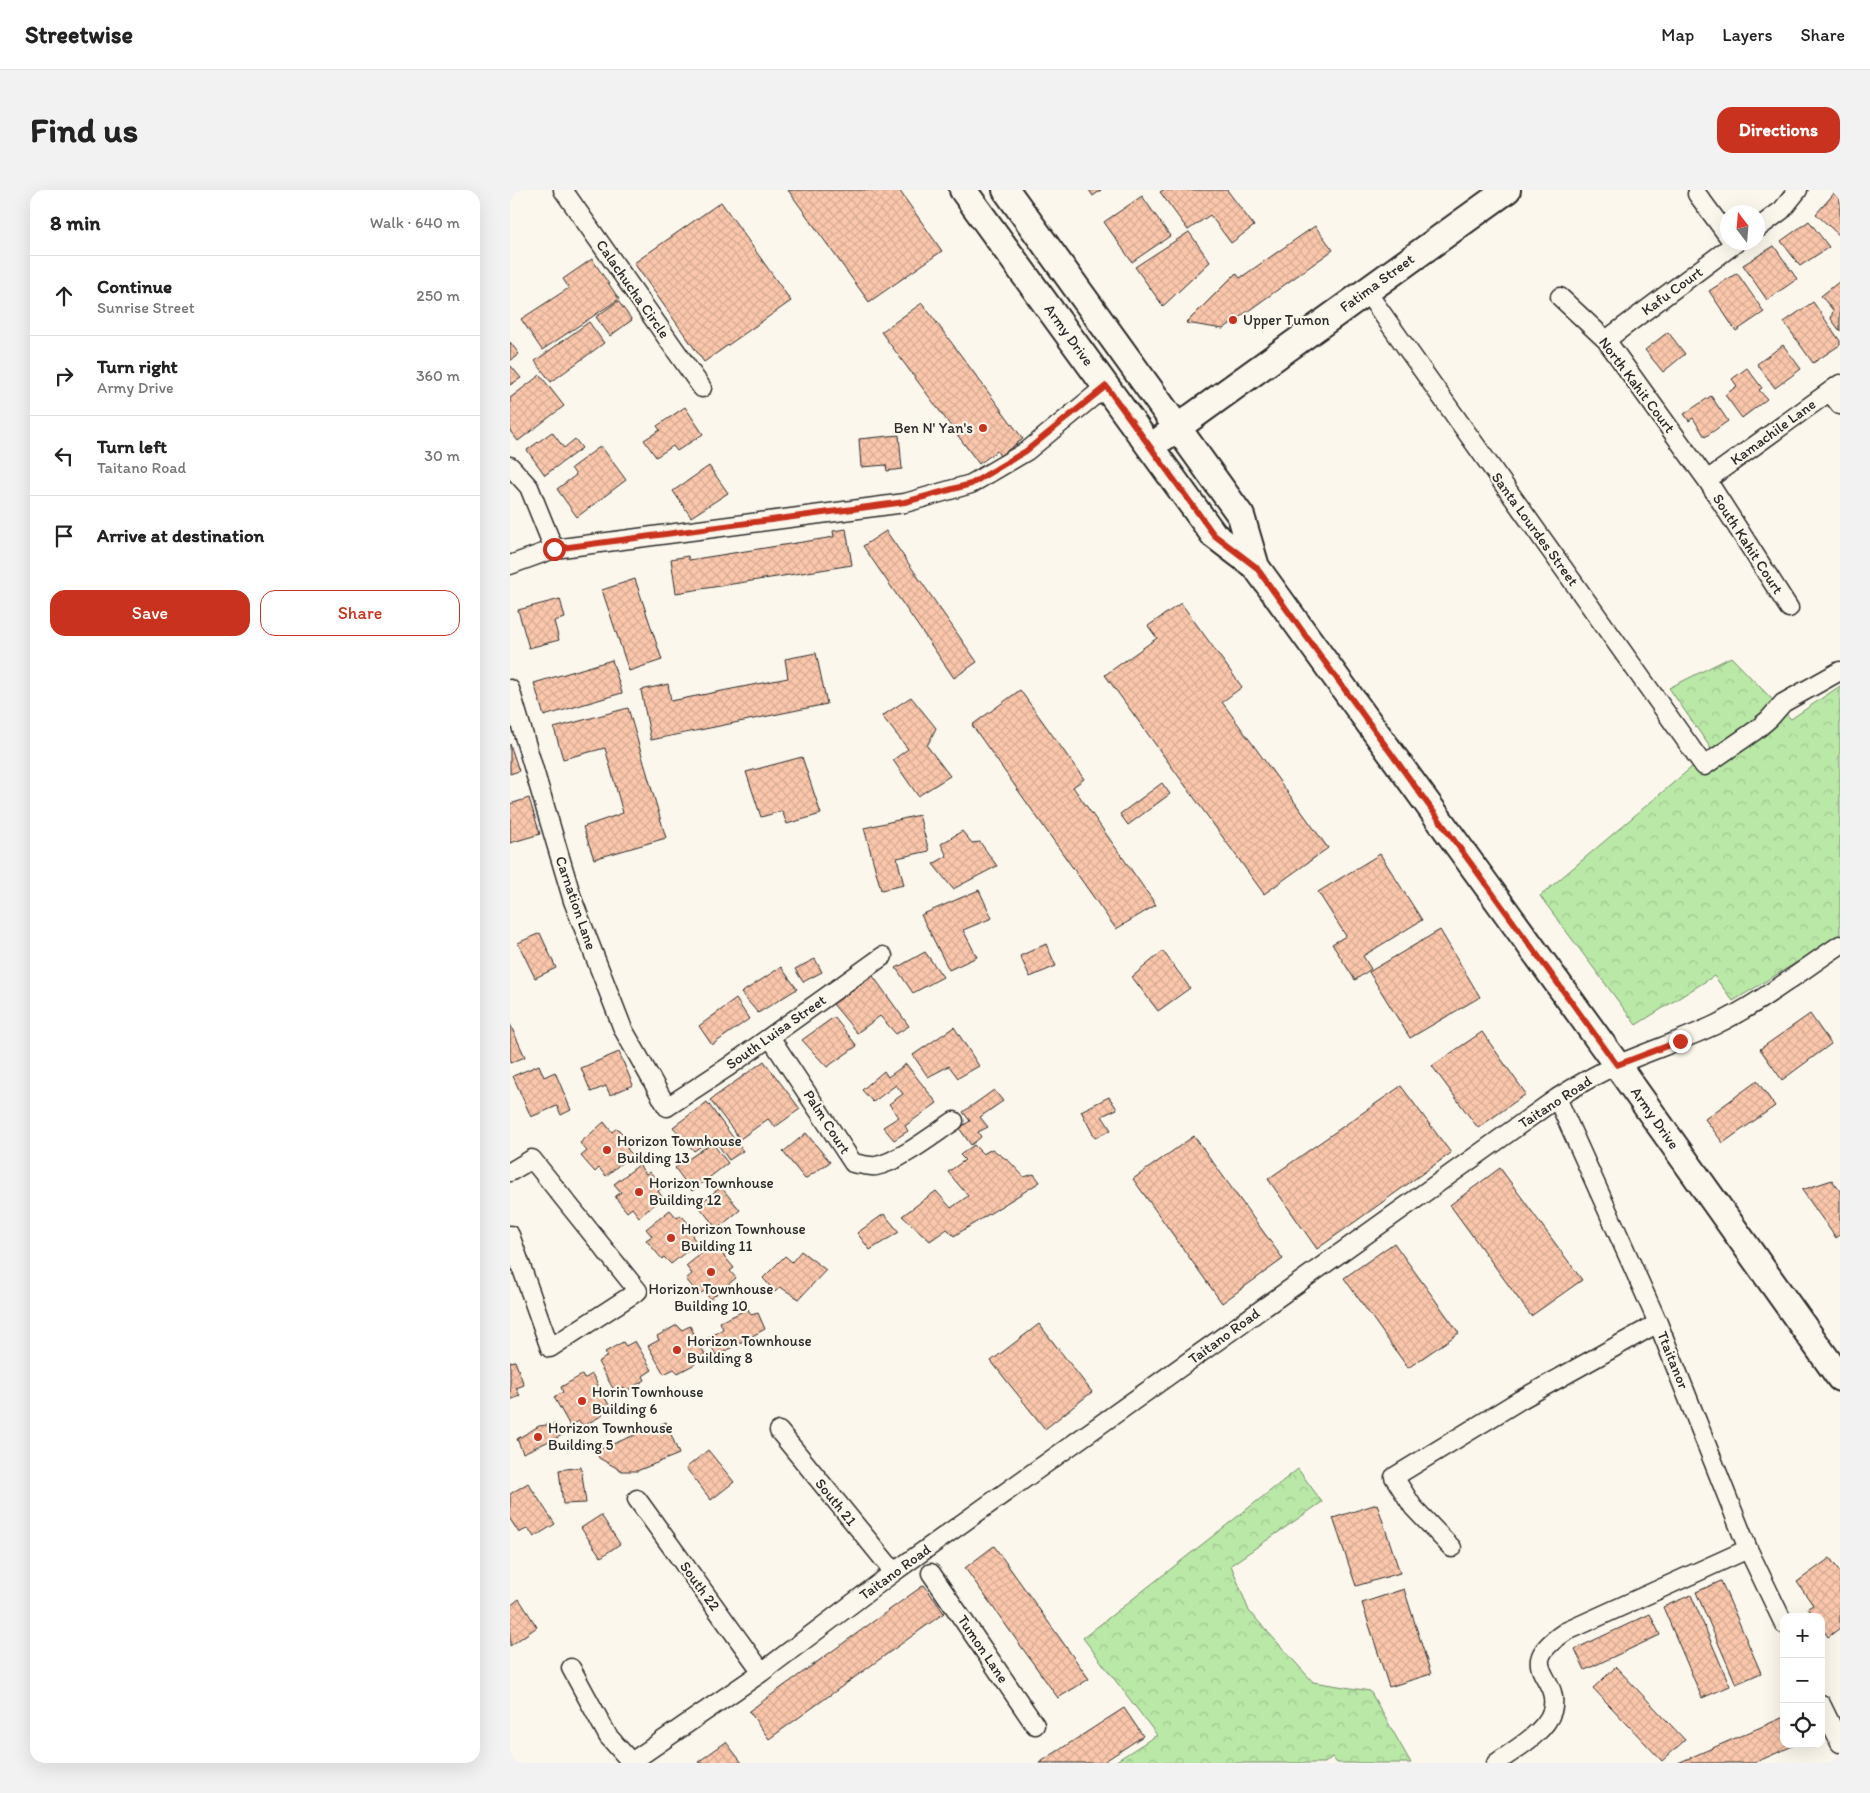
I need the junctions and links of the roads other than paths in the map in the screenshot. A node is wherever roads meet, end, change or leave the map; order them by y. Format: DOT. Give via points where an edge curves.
graph roads {
  1 [pos="563,190"];
  2 [pos="963,190"];
  3 [pos="1006,190"];
  4 [pos="1507,190"];
  5 [pos="1798,190"];
  6 [pos="1697,194"];
  7 [pos="1765,223"];
  8 [pos="1720,224"];
  9 [pos="1721,250"];
  10 [pos="1366,291"];
  11 [pos="1560,297"];
  12 [pos="1606,340"];
  13 [pos="1106,386"];
  14 [pos="702,388"];
  15 [pos="1836,393"];
  16 [pos="1177,428"];
  17 [pos="1150,447"];
  18 [pos="510,466"];
  19 [pos="1706,480"];
  20 [pos="554,549"];
  21 [pos="510,565"];
  22 [pos="1256,567"];
  23 [pos="1789,608"];
  24 [pos="1840,671"];
  25 [pos="510,689"];
  26 [pos="1840,945"];
  27 [pos="883,956"];
  28 [pos="770,1037"];
  29 [pos="1617,1065"];
  30 [pos="1557,1098"];
  31 [pos="667,1107"];
  32 [pos="954,1121"];
  33 [pos="510,1172"];
  34 [pos="510,1234"];
  35 [pos="1658,1323"];
  36 [pos="1840,1378"];
  37 [pos="779,1431"];
  38 [pos="637,1499"];
  39 [pos="1452,1548"];
  40 [pos="1748,1549"];
  41 [pos="894,1572"];
  42 [pos="931,1573"];
  43 [pos="1780,1616"];
  44 [pos="571,1668"];
  45 [pos="762,1672"];
  46 [pos="1825,1712"];
  47 [pos="1035,1725"];
  48 [pos="1840,1743"];
  49 [pos="630,1763"];
  50 [pos="1496,1763"];
  1 -- 14 [label="street, Calachucha Circle"];
  2 -- 13 [label="main road, Army Drive"];
  3 -- 16 [label="main road, Army Drive"];
  4 -- 10 [label="main road, Fatima Street"];
  5 -- 7 [label="street" via="1782,210"];
  6 -- 8 [label="street"];
  9 -- 12 [label="street, Kafu Court"];
  10 -- 16 [label="main road, Fatima Street"];
  10 -- 24 [label="street, Santa Lourdes Street" via="1704,766 1756,730 1783,703"];
  11 -- 12 [label="street, North Kahit Court"];
  12 -- 19 [label="street, North Kahit Court"];
  13 -- 17 [label="main road, Army Drive"];
  13 -- 20 [label="street" via="1026,451 971,484 905,502"];
  15 -- 19 [label="street, Kamachile Lane"];
  16 -- 17 [label="main road, Fatima Street"];
  16 -- 22 [label="main road, Army Drive" via="1240,516"];
  17 -- 22 [label="main road, Army Drive" via="1214,535"];
  18 -- 20 [label="street" via="529,487"];
  19 -- 23 [label="street, South Kahit Court"];
  20 -- 21 [label="street"];
  22 -- 29 [label="main road, Army Drive"];
  25 -- 31 [label="street, Carnation Lane" via="573,902 623,1029"];
  26 -- 29 [label="street, Taitano Road" via="1717,1024"];
  27 -- 28 [label="street, South Luisa Street"];
  28 -- 31 [label="street, South Luisa Street"];
  28 -- 32 [label="street, Palm Court" via="853,1163 875,1166 890,1161"];
  29 -- 30 [label="street, Taitano Road"];
  29 -- 36 [label="main road, Army Drive"];
  30 -- 35 [label="street, Ttaitanor"];
  30 -- 41 [label="street, Taitano Road"];
  33 -- 34 [label="street" via="532,1160 638,1291 550,1348"];
  35 -- 39 [label="street" via="1520,1400 1394,1477 1413,1507"];
  35 -- 40 [label="street, Ttaitanor"];
  37 -- 41 [label="street, South 21"];
  38 -- 45 [label="street, South 22"];
  40 -- 43 [label="street, Ttaitanor"];
  40 -- 50 [label="street" via="1552,1640 1539,1659 1552,1694 1552,1710 1544,1726"];
  41 -- 45 [label="street, Taitano Road"];
  42 -- 47 [label="street, Tumon Lane"];
  44 -- 49 [label="street" via="608,1736"];
  45 -- 49 [label="street, Taitano Road"];
  46 -- 48 [label="street"];
}
